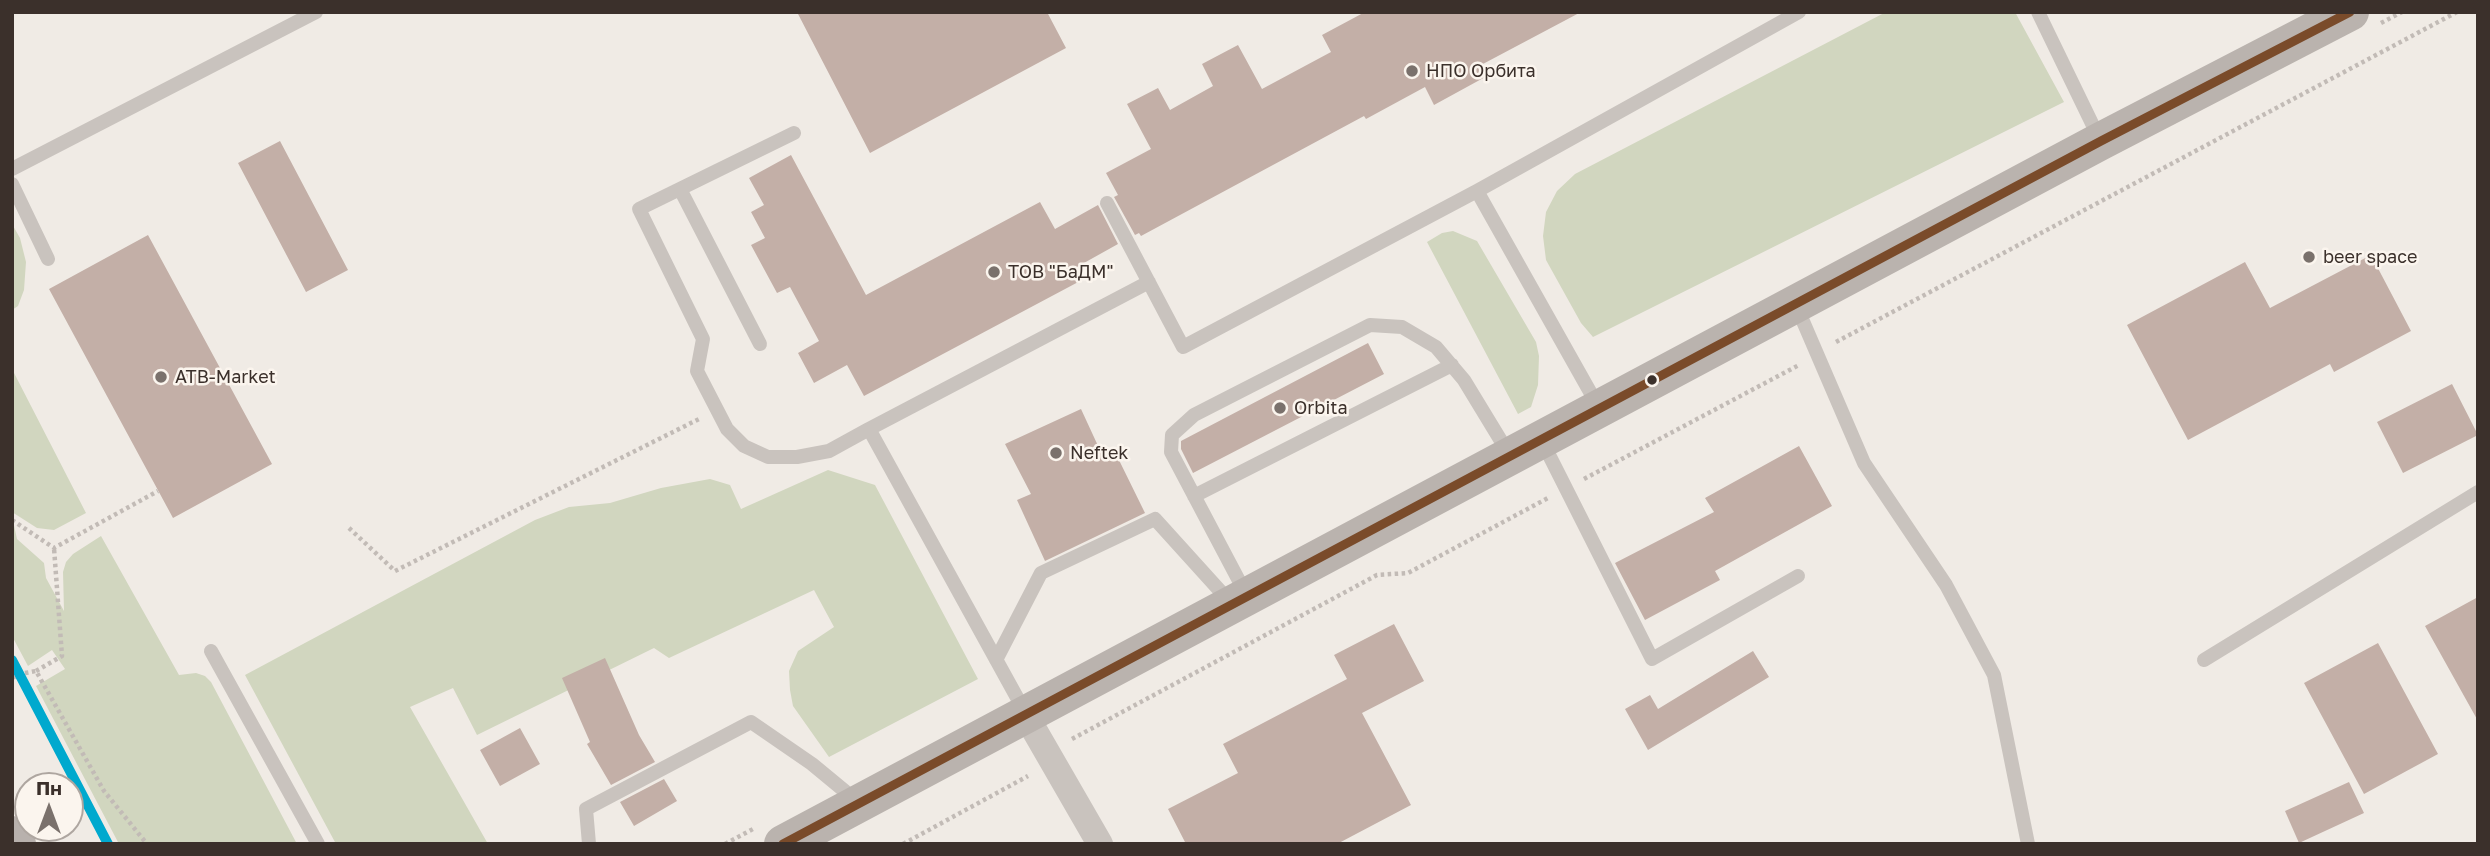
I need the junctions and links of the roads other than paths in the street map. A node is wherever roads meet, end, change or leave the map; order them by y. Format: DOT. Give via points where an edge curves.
graph roads {
  1 [pos="316,12"];
  2 [pos="1799,12"];
  3 [pos="2038,12"];
  4 [pos="2350,12"];
  5 [pos="794,133"];
  6 [pos="2101,141"];
  7 [pos="12,169"];
  8 [pos="12,184"];
  9 [pos="680,189"];
  10 [pos="1477,191"];
  11 [pos="1107,203"];
  12 [pos="48,259"];
  13 [pos="1149,282"];
  14 [pos="1795,304"];
  15 [pos="760,344"];
  16 [pos="1452,365"];
  17 [pos="1600,408"];
  18 [pos="869,429"];
  19 [pos="1525,447"];
  20 [pos="2478,492"];
  21 [pos="1194,496"];
  22 [pos="1798,576"];
  23 [pos="1239,600"];
  24 [pos="211,651"];
  25 [pos="996,660"];
  26 [pos="2204,660"];
  27 [pos="1026,714"];
  28 [pos="859,803"];
  29 [pos="12,835"];
  30 [pos="17,844"];
  31 [pos="318,844"];
  32 [pos="589,844"];
  33 [pos="783,844"];
  34 [pos="1100,844"];
  35 [pos="2028,844"];
  1 -- 7 [label="lane"];
  2 -- 10 [label="lane"];
  3 -- 6 [label="lane"];
  4 -- 6 [label="street"];
  5 -- 9 [label="lane"];
  6 -- 14 [label="street"];
  8 -- 12 [label="lane"];
  9 -- 15 [label="lane"];
  9 -- 18 [label="lane" via="639,209 703,339 696,371 727,429 744,446 768,457 829,451"];
  10 -- 13 [label="lane" via="1183,347"];
  10 -- 17 [label="lane"];
  11 -- 13 [label="lane"];
  13 -- 18 [label="lane"];
  14 -- 17 [label="street"];
  14 -- 35 [label="lane" via="1864,463 1945,585 1994,675"];
  16 -- 19 [label="lane"];
  16 -- 21 [label="lane"];
  16 -- 21 [label="lane" via="1436,347 1402,327 1370,325 1194,415 1172,435 1171,452"];
  17 -- 19 [label="street"];
  18 -- 25 [label="lane"];
  19 -- 22 [label="lane" via="1566,489 1653,659"];
  19 -- 23 [label="street"];
  20 -- 26 [label="lane"];
  21 -- 23 [label="lane"];
  23 -- 25 [label="lane" via="1156,519 1041,573"];
  23 -- 27 [label="street"];
  24 -- 31 [label="lane"];
  25 -- 27 [label="lane"];
  27 -- 28 [label="street"];
  27 -- 34 [label="street"];
  28 -- 32 [label="lane" via="751,722 586,809"];
  28 -- 33 [label="street"];
  29 -- 30 [label="main road"];
}
